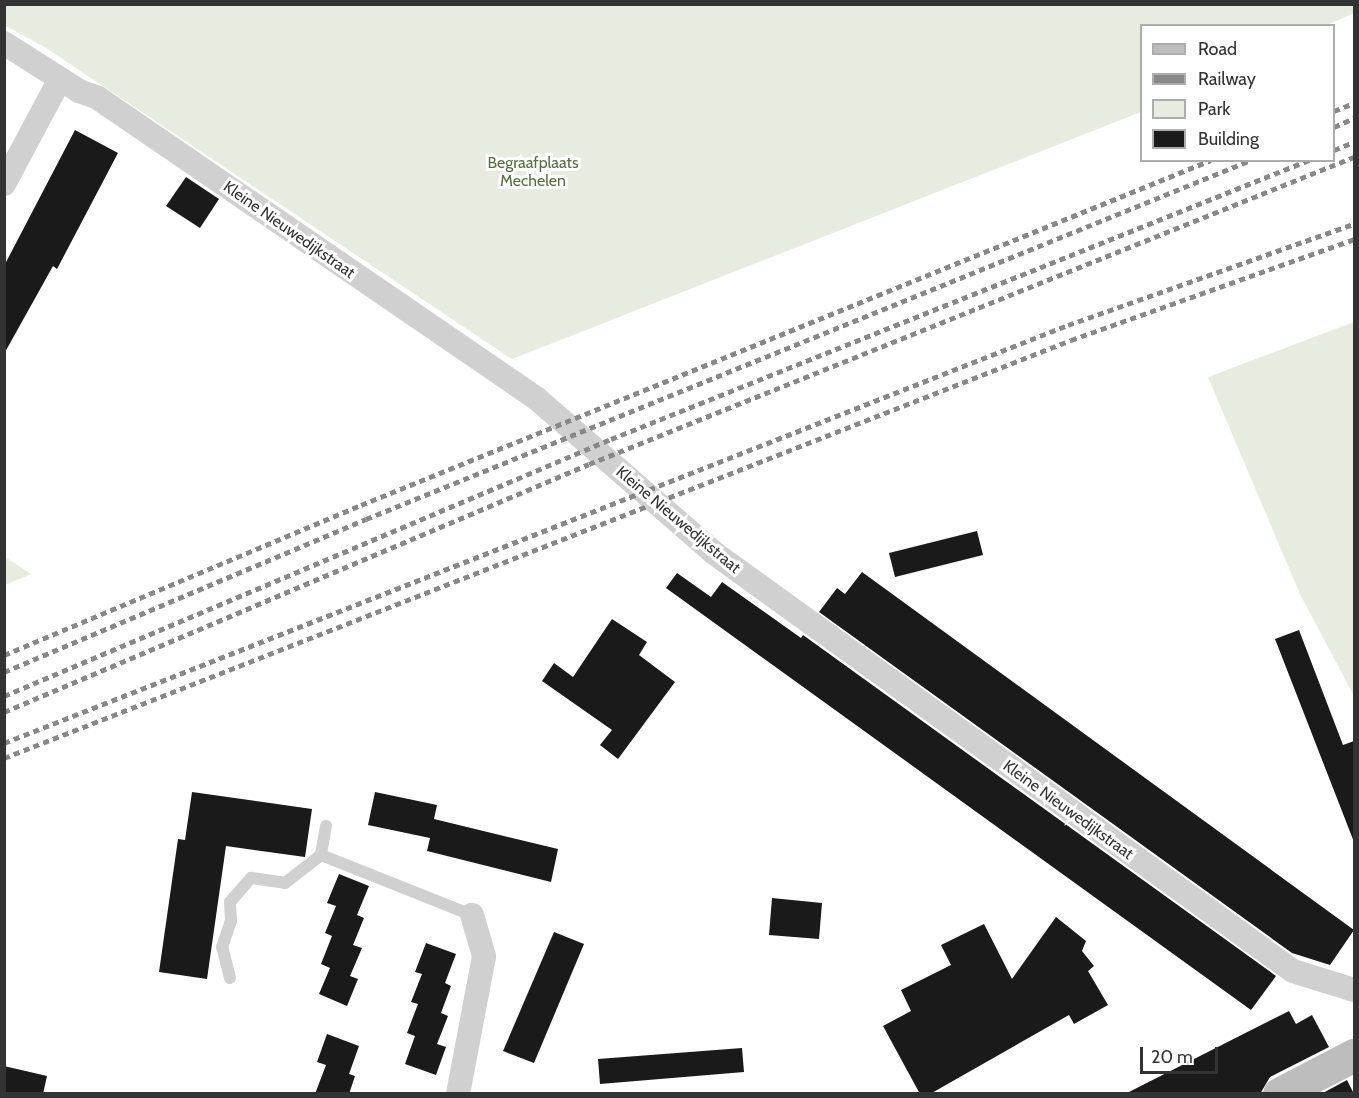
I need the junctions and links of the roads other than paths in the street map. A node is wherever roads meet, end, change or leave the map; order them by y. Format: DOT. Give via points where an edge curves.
graph roads {
  1 [pos="4,43"];
  2 [pos="60,79"];
  3 [pos="4,183"];
  4 [pos="326,826"];
  5 [pos="321,855"];
  6 [pos="472,915"];
  7 [pos="230,978"];
  8 [pos="1354,990"];
  9 [pos="1354,1055"];
  10 [pos="458,1094"];
  11 [pos="1279,1094"];
  1 -- 2 [label="street, Kleine Nieuwedijkstraat" via="32,57"];
  2 -- 3 [label="street"];
  2 -- 8 [label="street, Kleine Nieuwedijkstraat" via="98,98 536,398 714,553 1293,971"];
  4 -- 5 [label="lane"];
  5 -- 6 [label="lane"];
  5 -- 7 [label="lane" via="285,883 251,878 230,902 231,921 222,947"];
  6 -- 10 [label="street" via="484,956"];
  9 -- 11 [label="main road"];
}
